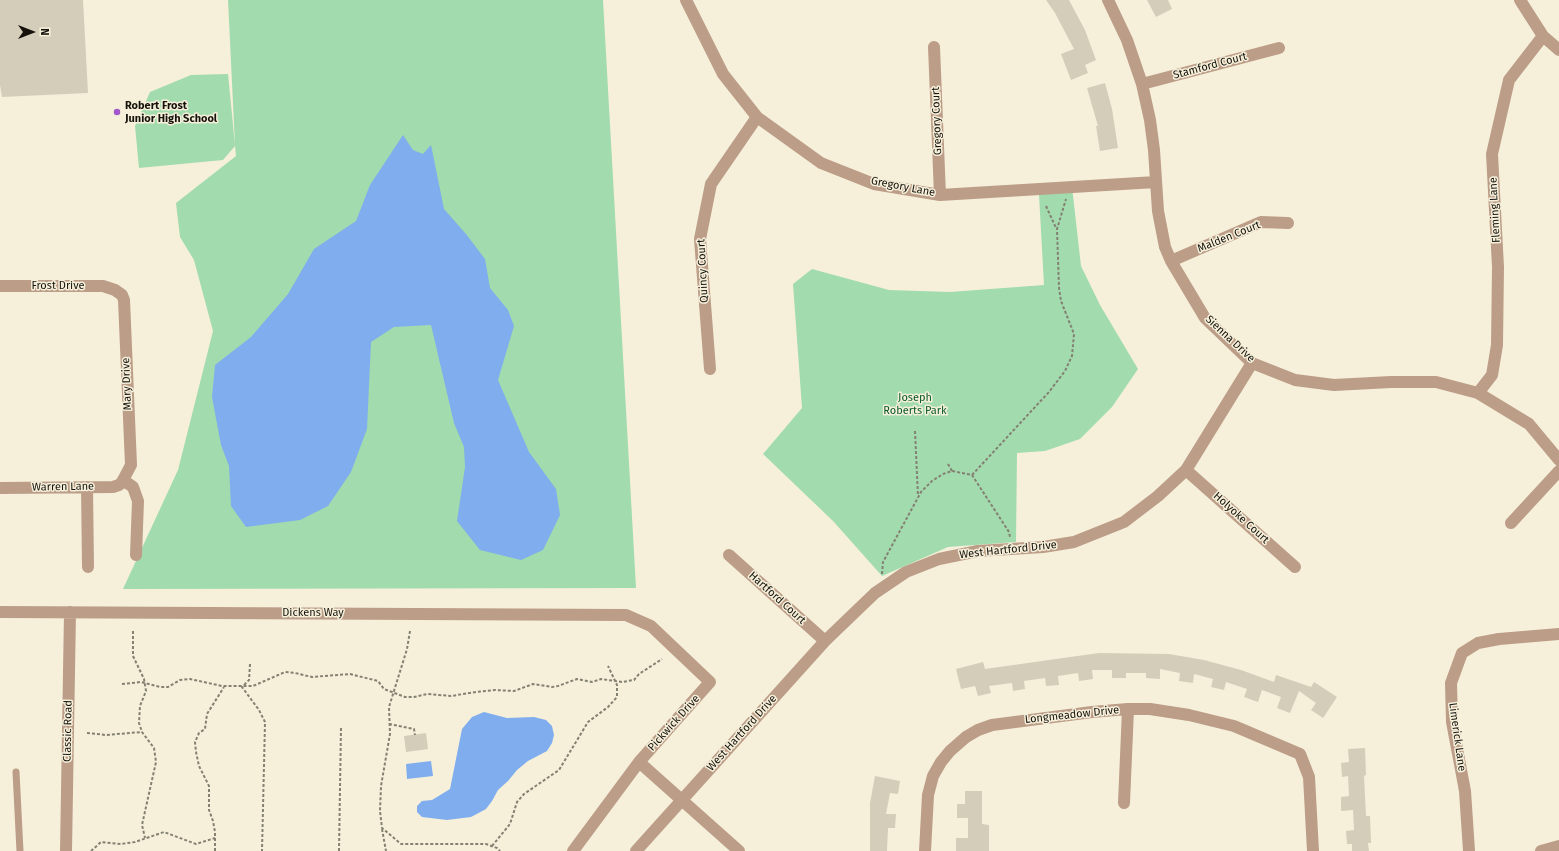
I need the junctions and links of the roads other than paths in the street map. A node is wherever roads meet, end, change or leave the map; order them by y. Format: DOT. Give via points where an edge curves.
graph roads {
  1 [pos="686,0"];
  2 [pos="1108,0"];
  3 [pos="1520,0"];
  4 [pos="1543,36"];
  5 [pos="934,47"];
  6 [pos="1279,48"];
  7 [pos="1559,50"];
  8 [pos="1142,84"];
  9 [pos="757,117"];
  10 [pos="1156,182"];
  11 [pos="940,195"];
  12 [pos="1288,223"];
  13 [pos="1171,261"];
  14 [pos="0,286"];
  15 [pos="115,290"];
  16 [pos="1252,362"];
  17 [pos="710,369"];
  18 [pos="1478,393"];
  19 [pos="1559,460"];
  20 [pos="1186,470"];
  21 [pos="1559,471"];
  22 [pos="123,480"];
  23 [pos="87,487"];
  24 [pos="0,488"];
  25 [pos="1511,523"];
  26 [pos="136,555"];
  27 [pos="729,555"];
  28 [pos="88,567"];
  29 [pos="1295,567"];
  30 [pos="0,612"];
  31 [pos="70,612"];
  32 [pos="626,615"];
  33 [pos="1559,634"];
  34 [pos="825,641"];
  35 [pos="1128,709"];
  36 [pos="639,762"];
  37 [pos="16,772"];
  38 [pos="682,800"];
  39 [pos="1124,803"];
  40 [pos="1559,846"];
  41 [pos="20,851"];
  42 [pos="66,851"];
  43 [pos="573,851"];
  44 [pos="636,851"];
  45 [pos="739,851"];
  46 [pos="925,851"];
  47 [pos="1313,851"];
  48 [pos="1469,851"];
  49 [pos="1541,851"];
  1 -- 9 [label="street, Gregory Lane" via="723,74"];
  2 -- 8 [label="street, Sienna Drive" via="1127,40"];
  3 -- 4 [label="street"];
  4 -- 7 [label="street"];
  4 -- 18 [label="street, Fleming Lane" via="1509,80 1492,154 1498,267 1497,345 1492,375"];
  5 -- 11 [label="street, Gregory Court"];
  6 -- 8 [label="street, Stamford Court"];
  8 -- 10 [label="street, Sienna Drive" via="1150,120"];
  9 -- 11 [label="street, Gregory Lane" via="821,163 874,184"];
  9 -- 17 [label="street, Quincy Court" via="711,184 700,239"];
  10 -- 11 [label="street, Gregory Lane"];
  10 -- 13 [label="street, Sienna Drive" via="1161,231"];
  12 -- 13 [label="street, Malden Court" via="1261,222"];
  13 -- 16 [label="street, Sienna Drive" via="1205,318"];
  14 -- 15 [label="street, Frost Drive" via="103,286"];
  15 -- 22 [label="street, Mary Drive" via="124,300 130,465"];
  16 -- 18 [label="street, Sienna Drive" via="1295,380 1334,385 1436,382"];
  16 -- 20 [label="street, West Hartford Drive"];
  18 -- 19 [label="street, Sienna Drive" via="1529,424"];
  20 -- 29 [label="street, Holyoke Court"];
  20 -- 34 [label="street, West Hartford Drive" via="1124,522 1074,542 1043,547 978,551 939,559 906,572 882,587"];
  21 -- 25 [label="street"];
  22 -- 23 [label="street, Warren Lane" via="113,487"];
  22 -- 26 [label="street" via="133,487 138,501"];
  23 -- 24 [label="street, Warren Lane"];
  23 -- 28 [label="street"];
  27 -- 34 [label="street, Hartford Court"];
  30 -- 31 [label="street, Dickens Way"];
  31 -- 32 [label="street, Dickens Way"];
  31 -- 42 [label="street, Classic Road"];
  32 -- 36 [label="street, Pickwick Drive" via="651,626 710,682"];
  33 -- 48 [label="street, Limerick Lane" via="1478,643 1462,653 1451,683 1452,722 1465,791"];
  34 -- 38 [label="street, West Hartford Drive"];
  35 -- 39 [label="street"];
  35 -- 46 [label="street, Longmeadow Drive" via="999,724 978,730 966,737 950,751 933,776 928,795"];
  35 -- 47 [label="street, Longmeadow Drive" via="1189,715 1234,726 1300,754 1309,777"];
  36 -- 38 [label="street"];
  36 -- 43 [label="street, Pickwick Drive"];
  37 -- 41 [label="lane"];
  38 -- 44 [label="street, West Hartford Drive"];
  38 -- 45 [label="street"];
  40 -- 49 [label="street"];
}
